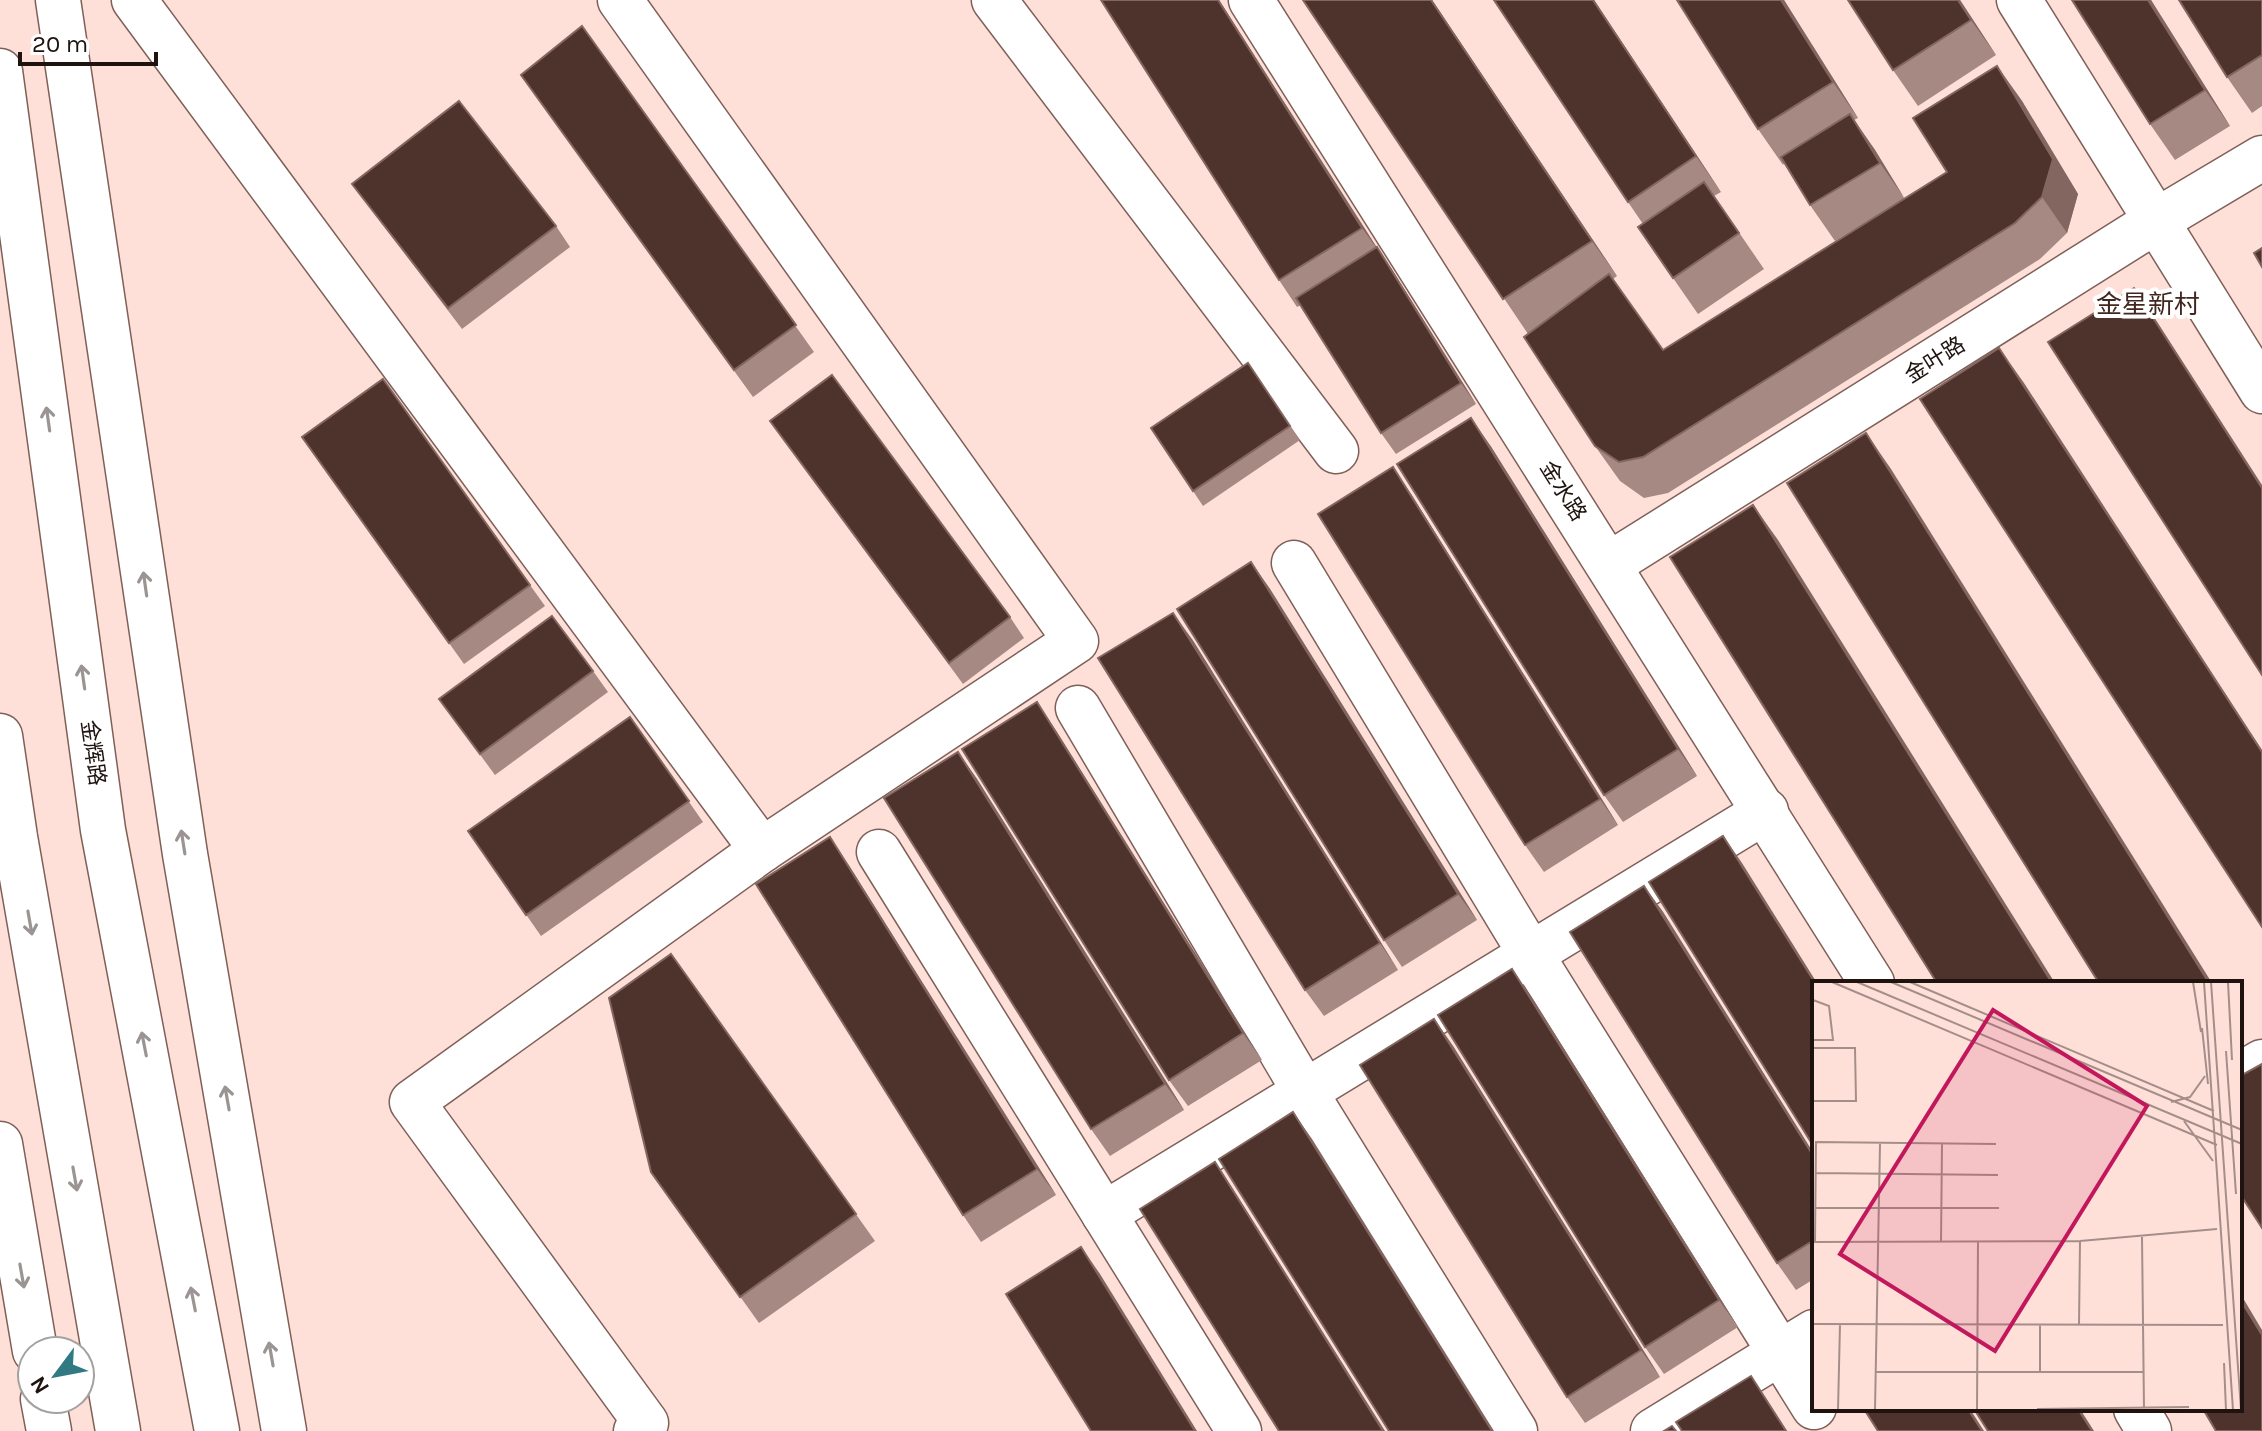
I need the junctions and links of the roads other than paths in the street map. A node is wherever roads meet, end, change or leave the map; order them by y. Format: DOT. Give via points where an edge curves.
graph roads {
  1 [pos="58,0"];
  2 [pos="134,0"];
  3 [pos="620,0"];
  4 [pos="994,0"];
  5 [pos="1251,0"];
  6 [pos="2019,0"];
  7 [pos="0,71"];
  8 [pos="2262,158"];
  9 [pos="2156,221"];
  10 [pos="2262,391"];
  11 [pos="1336,451"];
  12 [pos="1294,563"];
  13 [pos="1610,564"];
  14 [pos="1078,708"];
  15 [pos="0,736"];
  16 [pos="1766,811"];
  17 [pos="762,850"];
  18 [pos="879,852"];
  19 [pos="10,867"];
  20 [pos="1532,956"];
  21 [pos="1871,981"];
  22 [pos="2262,1062"];
  23 [pos="2242,1074"];
  24 [pos="1305,1092"];
  25 [pos="0,1144"];
  26 [pos="1104,1214"];
  27 [pos="32,1335"];
  28 [pos="1797,1342"];
  29 [pos="1812,1400"];
  30 [pos="1816,1411"];
  31 [pos="2137,1411"];
  32 [pos="118,1431"];
  33 [pos="217,1431"];
  34 [pos="284,1431"];
  35 [pos="636,1431"];
  36 [pos="1239,1431"];
  37 [pos="1515,1431"];
  38 [pos="1653,1431"];
  39 [pos="1829,1431"];
  40 [pos="2149,1431"];
  34 -- 1 [label="street, one-way" via="185,854"];
  2 -- 17 [label="street"];
  3 -- 17 [label="street" via="1076,641"];
  4 -- 11 [label="street"];
  5 -- 13 [label="street, 金水路"];
  6 -- 9 [label="street"];
  33 -- 7 [label="street, 金辉路, one-way" via="103,830"];
  8 -- 9 [label="street, 金叶路"];
  9 -- 10 [label="street"];
  9 -- 13 [label="street, 金叶路"];
  12 -- 20 [label="street"];
  13 -- 16 [label="street, 金水路"];
  14 -- 24 [label="street"];
  15 -- 19 [label="street"];
  16 -- 20 [label="street"];
  16 -- 21 [label="street, 金水路"];
  17 -- 35 [label="street" via="412,1102 646,1423"];
  18 -- 26 [label="street"];
  19 -- 32 [label="street, one-way"];
  20 -- 24 [label="street"];
  20 -- 28 [label="street"];
  22 -- 23 [label="street"];
  24 -- 26 [label="street"];
  24 -- 37 [label="street"];
  25 -- 27 [label="street, one-way"];
  26 -- 36 [label="street"];
  28 -- 29 [label="street"];
  28 -- 38 [label="street"];
  30 -- 39 [label="street"];
  31 -- 40 [label="street"];
}
